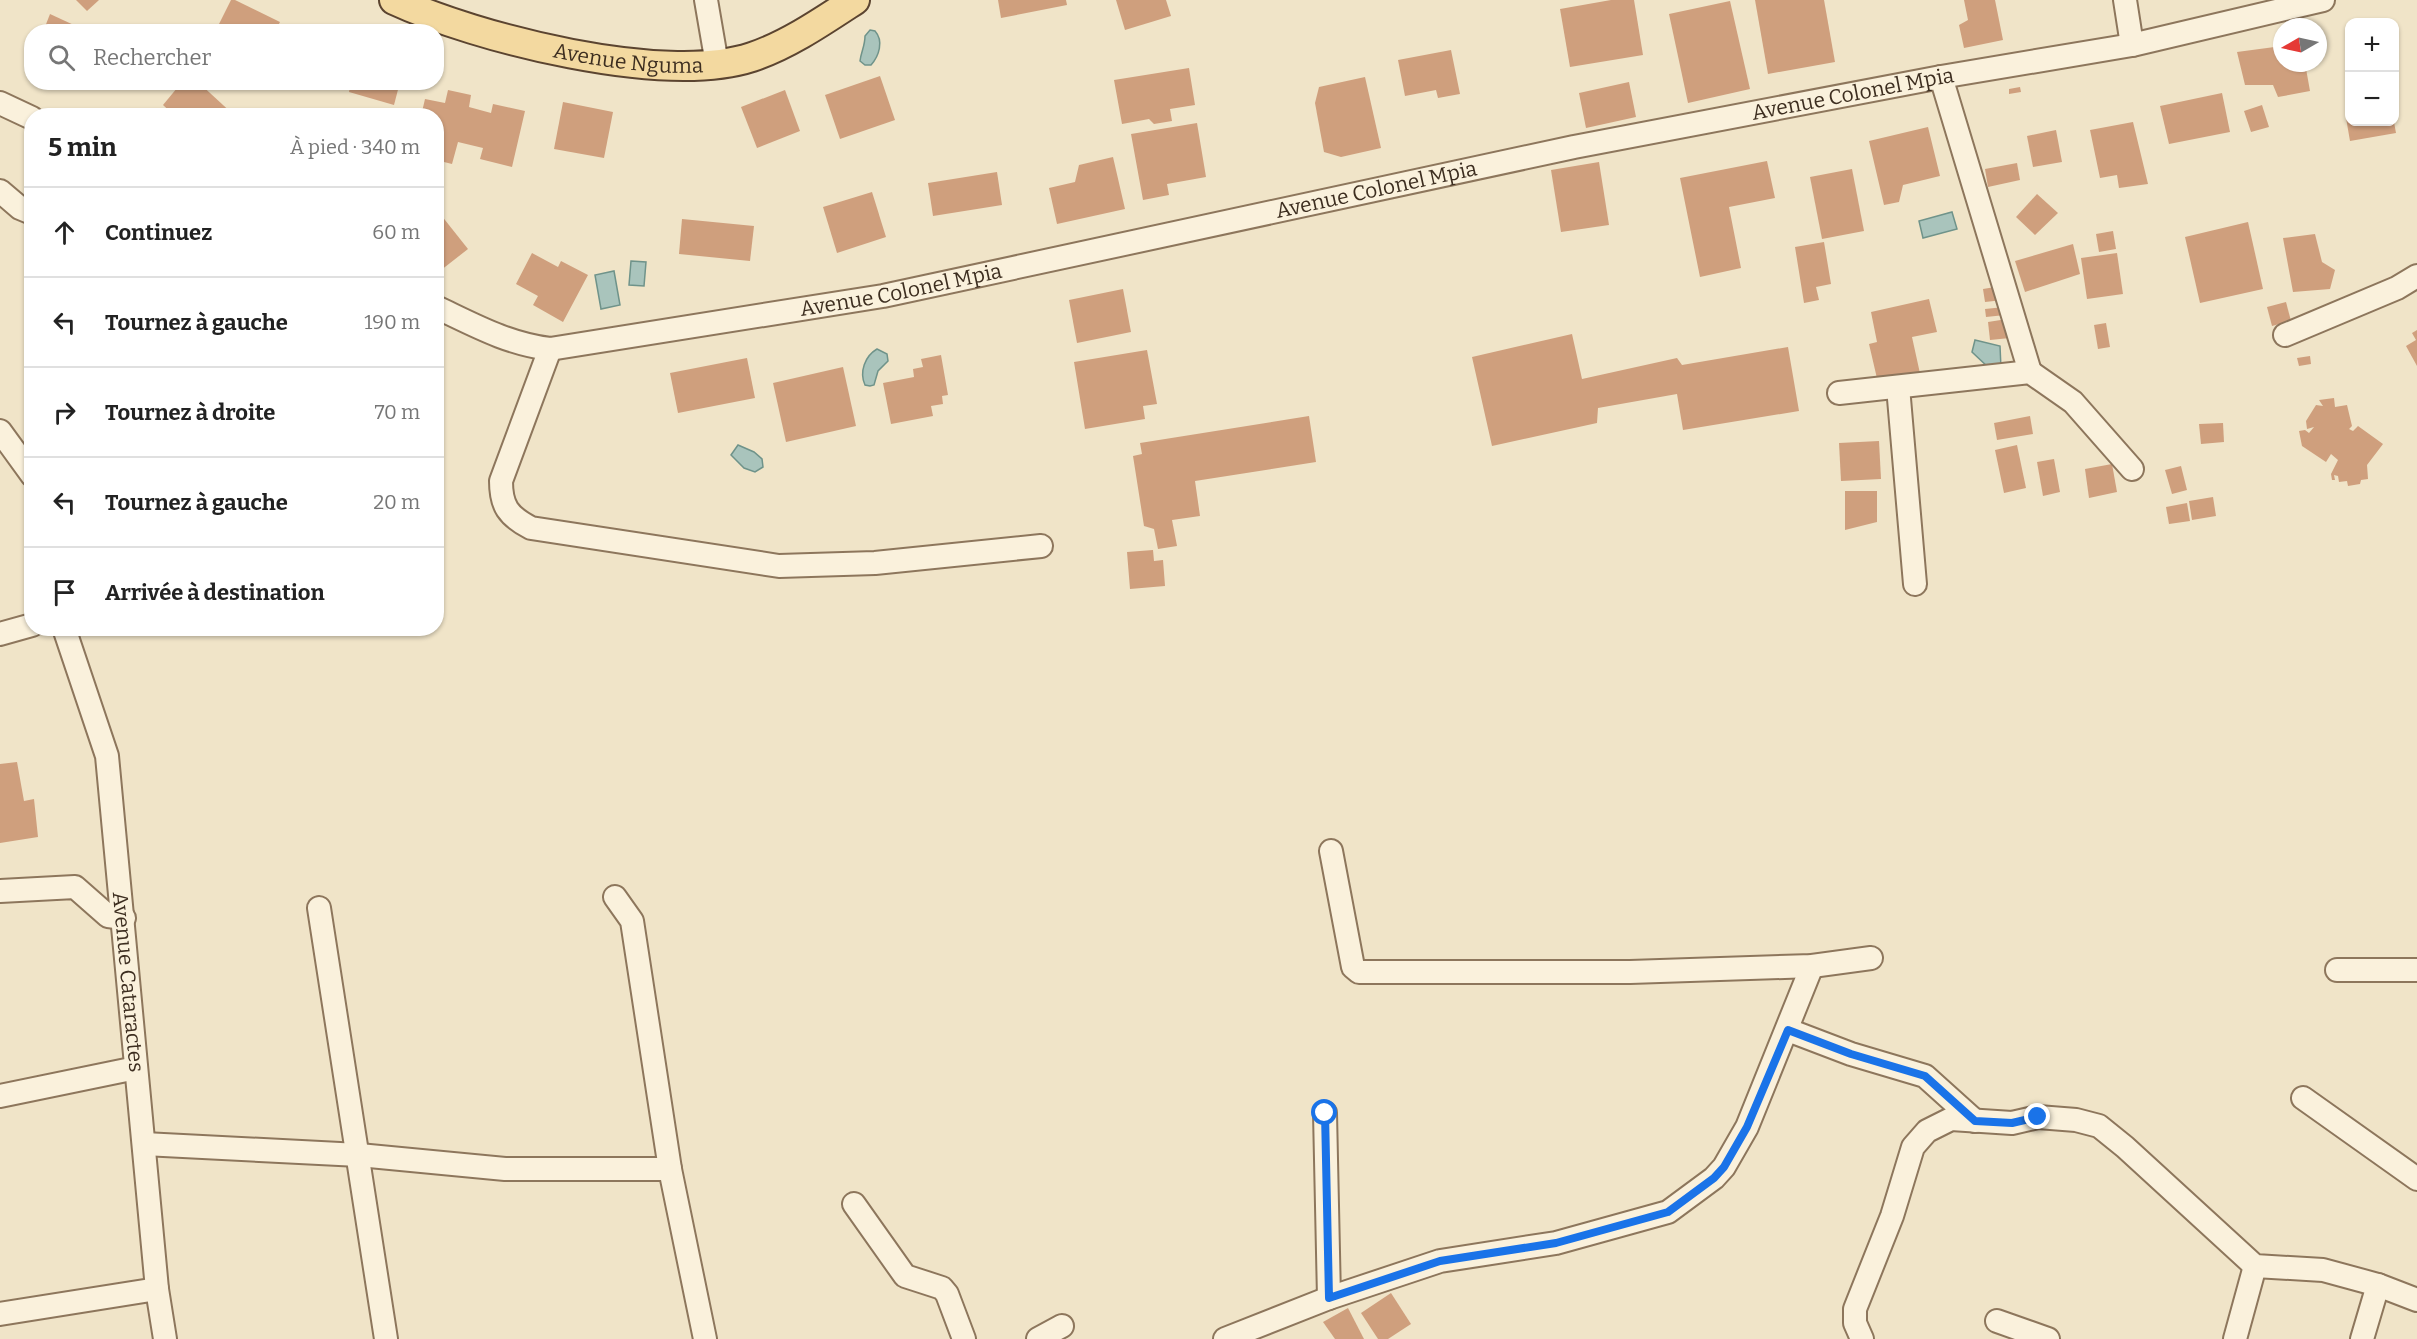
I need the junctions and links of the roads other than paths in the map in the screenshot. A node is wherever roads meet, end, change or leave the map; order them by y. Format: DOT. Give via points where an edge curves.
graph roads {
  1 [pos="393,0"];
  2 [pos="706,0"];
  3 [pos="855,0"];
  4 [pos="2125,0"];
  5 [pos="2323,0"];
  6 [pos="2132,45"];
  7 [pos="717,64"];
  8 [pos="1941,77"];
  9 [pos="0,103"];
  10 [pos="24,114"];
  11 [pos="0,191"];
  12 [pos="24,210"];
  13 [pos="2417,276"];
  14 [pos="444,311"];
  15 [pos="2285,335"];
  16 [pos="550,349"];
  17 [pos="2030,372"];
  18 [pos="1898,387"];
  19 [pos="1839,393"];
  20 [pos="0,431"];
  21 [pos="24,464"];
  22 [pos="2132,469"];
  23 [pos="1041,546"];
  24 [pos="1915,584"];
  25 [pos="24,627"];
  26 [pos="0,634"];
  27 [pos="67,636"];
  28 [pos="1332,851"];
  29 [pos="0,891"];
  30 [pos="615,897"];
  31 [pos="319,908"];
  32 [pos="124,918"];
  33 [pos="1871,958"];
  34 [pos="1812,966"];
  35 [pos="2337,970"];
  36 [pos="2417,970"];
  37 [pos="1788,1030"];
  38 [pos="136,1068"];
  39 [pos="0,1096"];
  40 [pos="2303,1098"];
  41 [pos="1325,1113"];
  42 [pos="1975,1121"];
  43 [pos="144,1144"];
  44 [pos="358,1155"];
  45 [pos="670,1170"];
  46 [pos="2417,1179"];
  47 [pos="854,1204"];
  48 [pos="2255,1266"];
  49 [pos="2378,1285"];
  50 [pos="157,1289"];
  51 [pos="1329,1298"];
  52 [pos="2417,1300"];
  53 [pos="0,1314"];
  54 [pos="1997,1321"];
  55 [pos="1062,1326"];
  56 [pos="165,1339"];
  57 [pos="386,1339"];
  58 [pos="705,1339"];
  59 [pos="964,1339"];
  60 [pos="1038,1339"];
  61 [pos="1225,1339"];
  62 [pos="1861,1339"];
  63 [pos="2048,1339"];
  64 [pos="2235,1339"];
  65 [pos="2362,1339"];
  1 -- 7 [label="main road, Avenue Nguma" via="470,29 567,52 624,62"];
  2 -- 7 [label="street"];
  3 -- 7 [label="main road, Avenue Nguma" via="775,48"];
  4 -- 6 [label="street"];
  5 -- 6 [label="street, Avenue Colonel Mpia"];
  6 -- 8 [label="street, Avenue Colonel Mpia"];
  8 -- 16 [label="street, Avenue Colonel Mpia" via="1574,147 883,296"];
  8 -- 17 [label="street"];
  9 -- 10 [label="street"];
  11 -- 12 [label="street"];
  13 -- 15 [label="street"];
  14 -- 16 [label="street, Avenue Colonel Mpia" via="506,340"];
  16 -- 23 [label="street" via="501,481 501,496 507,510 531,528 779,566 875,563"];
  17 -- 18 [label="street"];
  17 -- 22 [label="street" via="2073,402"];
  18 -- 19 [label="street"];
  18 -- 24 [label="street"];
  20 -- 21 [label="street"];
  25 -- 26 [label="street"];
  27 -- 32 [label="street, Avenue Cataractes" via="107,756"];
  28 -- 34 [label="street" via="1353,967 1359,972 1630,972"];
  29 -- 32 [label="street" via="75,887 108,916"];
  30 -- 45 [label="street" via="632,921"];
  31 -- 44 [label="street"];
  32 -- 38 [label="street, Avenue Cataractes"];
  33 -- 34 [label="street"];
  34 -- 37 [label="street"];
  35 -- 36 [label="street"];
  37 -- 42 [label="street" via="1925,1076"];
  37 -- 51 [label="street" via="1747,1127 1724,1167 1668,1212 1556,1243 1440,1261"];
  38 -- 39 [label="street"];
  38 -- 43 [label="street, Avenue Cataractes"];
  40 -- 46 [label="street"];
  41 -- 51 [label="street"];
  42 -- 48 [label="street" via="2012,1123 2038,1117 2099,1126"];
  42 -- 62 [label="street" via="1951,1119 1927,1131 1913,1147 1892,1216 1855,1309"];
  43 -- 44 [label="street"];
  43 -- 50 [label="street, Avenue Cataractes"];
  44 -- 45 [label="street" via="505,1169"];
  44 -- 57 [label="street"];
  45 -- 58 [label="street"];
  47 -- 59 [label="street" via="905,1276 942,1288 947,1294"];
  48 -- 49 [label="street" via="2323,1270"];
  48 -- 64 [label="street"];
  49 -- 52 [label="street"];
  49 -- 65 [label="street"];
  50 -- 53 [label="street"];
  50 -- 56 [label="street, Avenue Cataractes"];
  51 -- 61 [label="street"];
  54 -- 63 [label="street"];
  55 -- 60 [label="street"];
}
